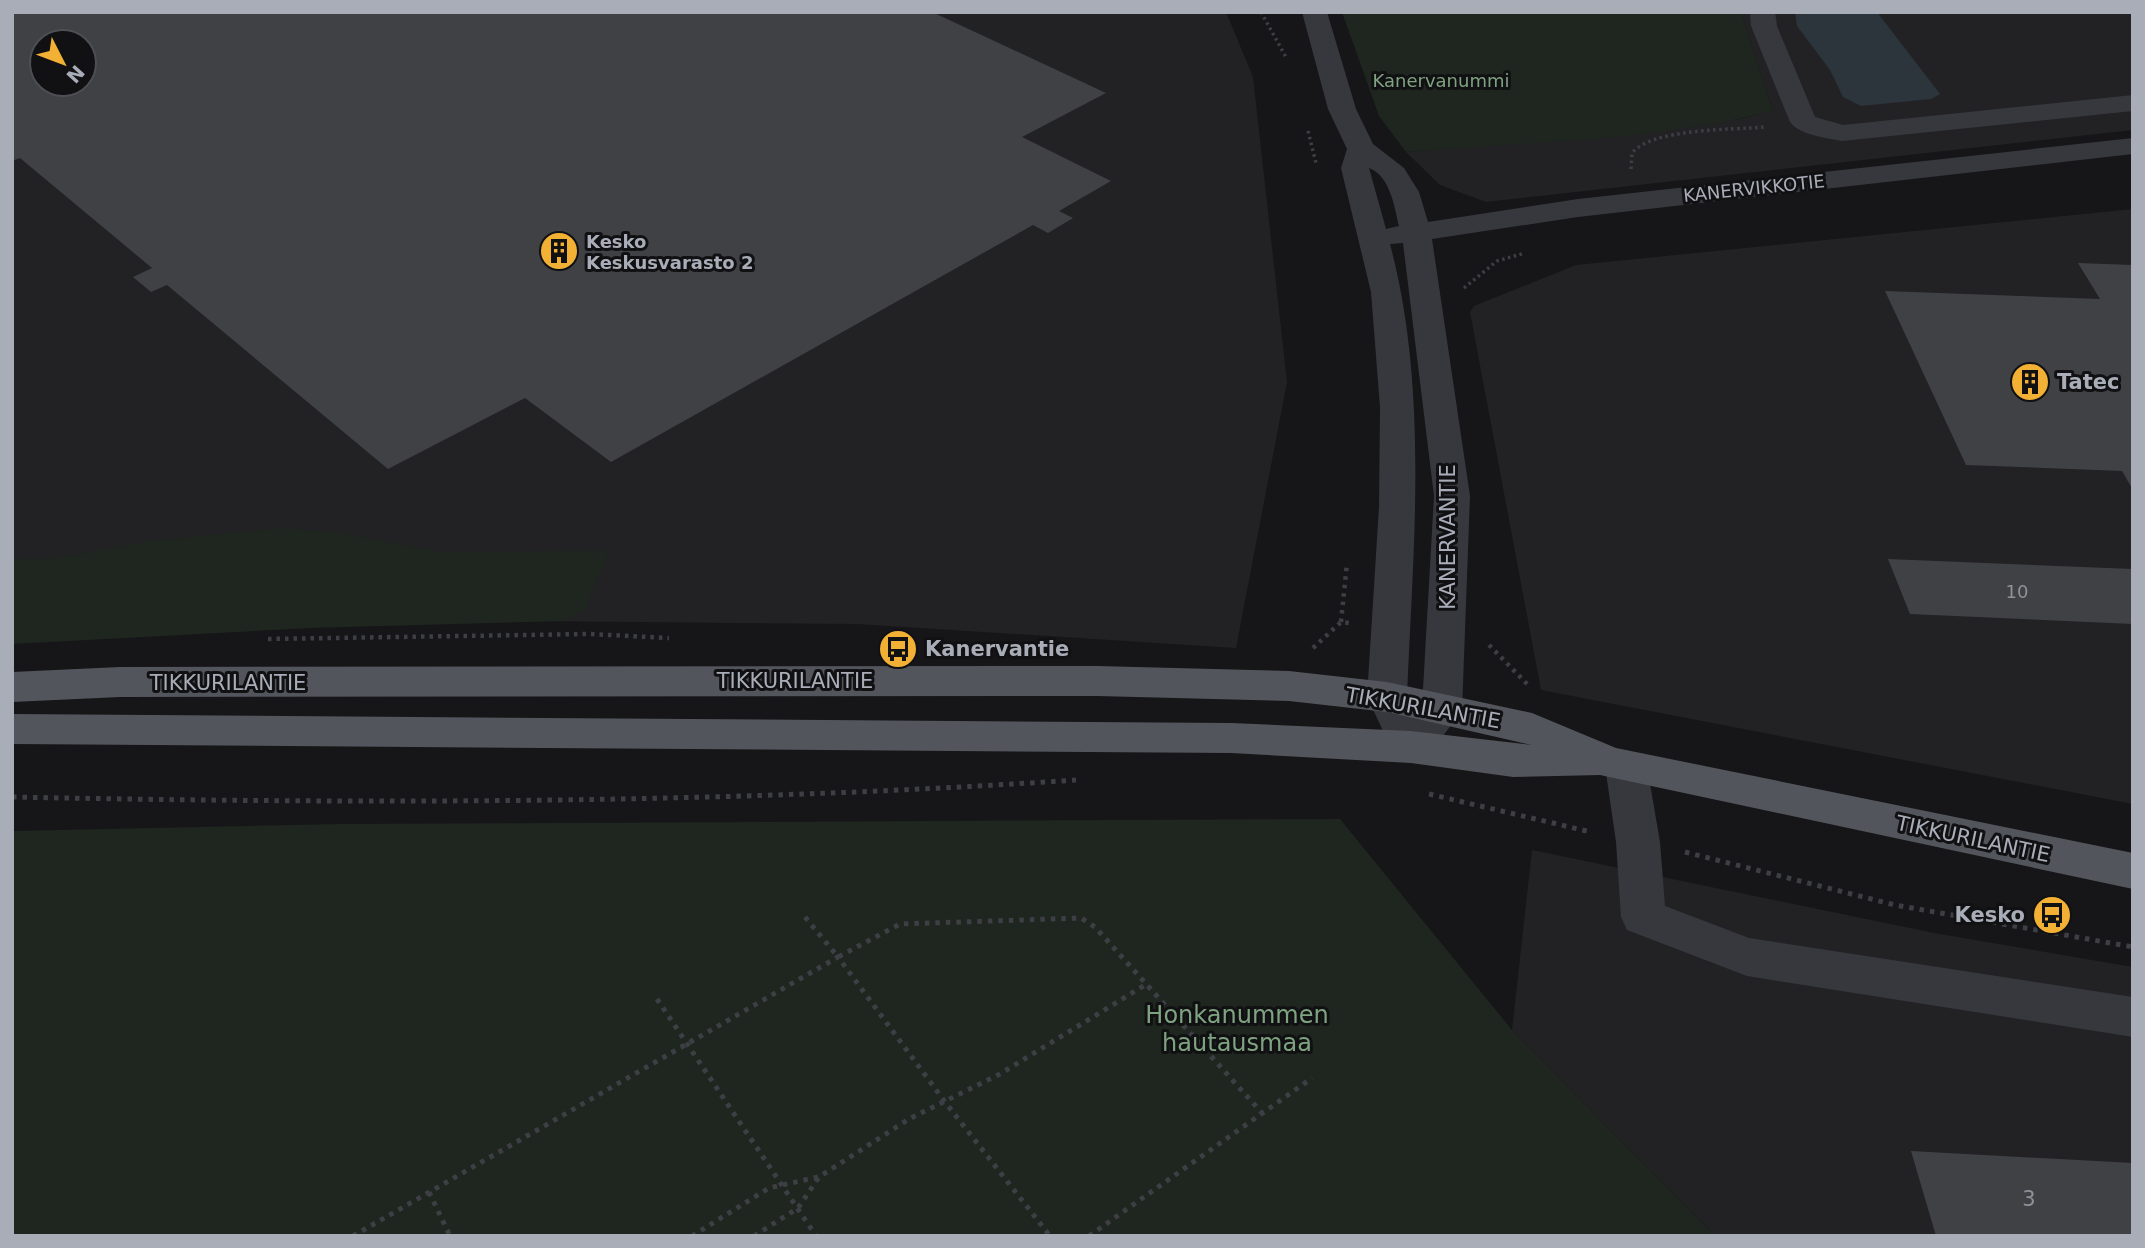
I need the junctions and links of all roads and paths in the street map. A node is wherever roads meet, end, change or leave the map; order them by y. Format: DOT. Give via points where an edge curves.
graph roads {
  1 [pos="1261,12"];
  2 [pos="1314,12"];
  3 [pos="1762,12"];
  4 [pos="1292,68"];
  5 [pos="2133,103"];
  6 [pos="1306,126"];
  7 [pos="2133,146"];
  8 [pos="1361,149"];
  9 [pos="1320,174"];
  10 [pos="1416,233"];
  11 [pos="1376,239"];
  12 [pos="1347,560"];
  13 [pos="1341,622"];
  14 [pos="12,688"];
  15 [pos="1387,697"];
  16 [pos="1442,711"];
  17 [pos="12,729"];
  18 [pos="1411,747"];
  19 [pos="1617,764"];
  20 [pos="1088,779"];
  21 [pos="1425,793"];
  22 [pos="12,797"];
  23 [pos="1637,842"];
  24 [pos="2133,872"];
  25 [pos="805,917"];
  26 [pos="2133,947"];
  27 [pos="838,957"];
  28 [pos="1145,985"];
  29 [pos="657,999"];
  30 [pos="2133,1017"];
  31 [pos="687,1044"];
  32 [pos="1312,1079"];
  33 [pos="945,1102"];
  34 [pos="1262,1113"];
  35 [pos="819,1177"];
  36 [pos="783,1184"];
  37 [pos="429,1192"];
  38 [pos="798,1208"];
  39 [pos="353,1236"];
  40 [pos="450,1236"];
  41 [pos="692,1236"];
  42 [pos="754,1236"];
  43 [pos="816,1236"];
  44 [pos="1050,1236"];
  45 [pos="1089,1236"];
  1 -- 4 [label="path"];
  2 -- 8 [label="street" via="1342,108"];
  3 -- 5 [label="street" via="1763,26 1804,122 1822,129 1842,133"];
  6 -- 9 [label="path"];
  7 -- 10 [label="street, KANERVIKKOTIE" via="1578,208"];
  8 -- 10 [label="street, KANERVANTIE" via="1390,169 1405,192"];
  8 -- 11 [label="street" via="1355,168"];
  10 -- 11 [label="street, KANERVIKKOTIE"];
  10 -- 16 [label="street, KANERVANTIE" via="1452,496"];
  11 -- 15 [label="street" via="1387,292 1397,407"];
  12 -- 13 [label="path"];
  14 -- 15 [label="main road, TIKKURILANTIE" via="120,682 1097,681 1289,686"];
  15 -- 16 [label="main road, TIKKURILANTIE"];
  15 -- 18 [label="street"];
  16 -- 18 [label="street"];
  16 -- 19 [label="main road, TIKKURILANTIE" via="1532,728"];
  17 -- 18 [label="main road, TIKKURILANTIE" via="1231,738"];
  18 -- 19 [label="main road, TIKKURILANTIE" via="1513,761"];
  19 -- 23 [label="street"];
  19 -- 24 [label="main road, TIKKURILANTIE"];
  20 -- 22 [label="path" via="749,794 252,802"];
  21 -- 23 [label="path"];
  23 -- 26 [label="path" via="1895,905"];
  23 -- 30 [label="street" via="1643,917 1747,957"];
  25 -- 27 [label="path"];
  27 -- 28 [label="path" via="900,923 1081,918 1096,927"];
  27 -- 31 [label="path"];
  27 -- 33 [label="path"];
  28 -- 33 [label="path" via="1000,1074"];
  28 -- 34 [label="path"];
  29 -- 31 [label="path"];
  31 -- 36 [label="path"];
  31 -- 37 [label="path"];
  32 -- 34 [label="path"];
  33 -- 35 [label="path" via="909,1119"];
  33 -- 44 [label="path"];
  34 -- 45 [label="path"];
  35 -- 36 [label="path"];
  35 -- 38 [label="path"];
  36 -- 38 [label="path"];
  36 -- 41 [label="path"];
  37 -- 39 [label="path"];
  37 -- 40 [label="path"];
  38 -- 42 [label="path"];
  38 -- 43 [label="path"];
}
